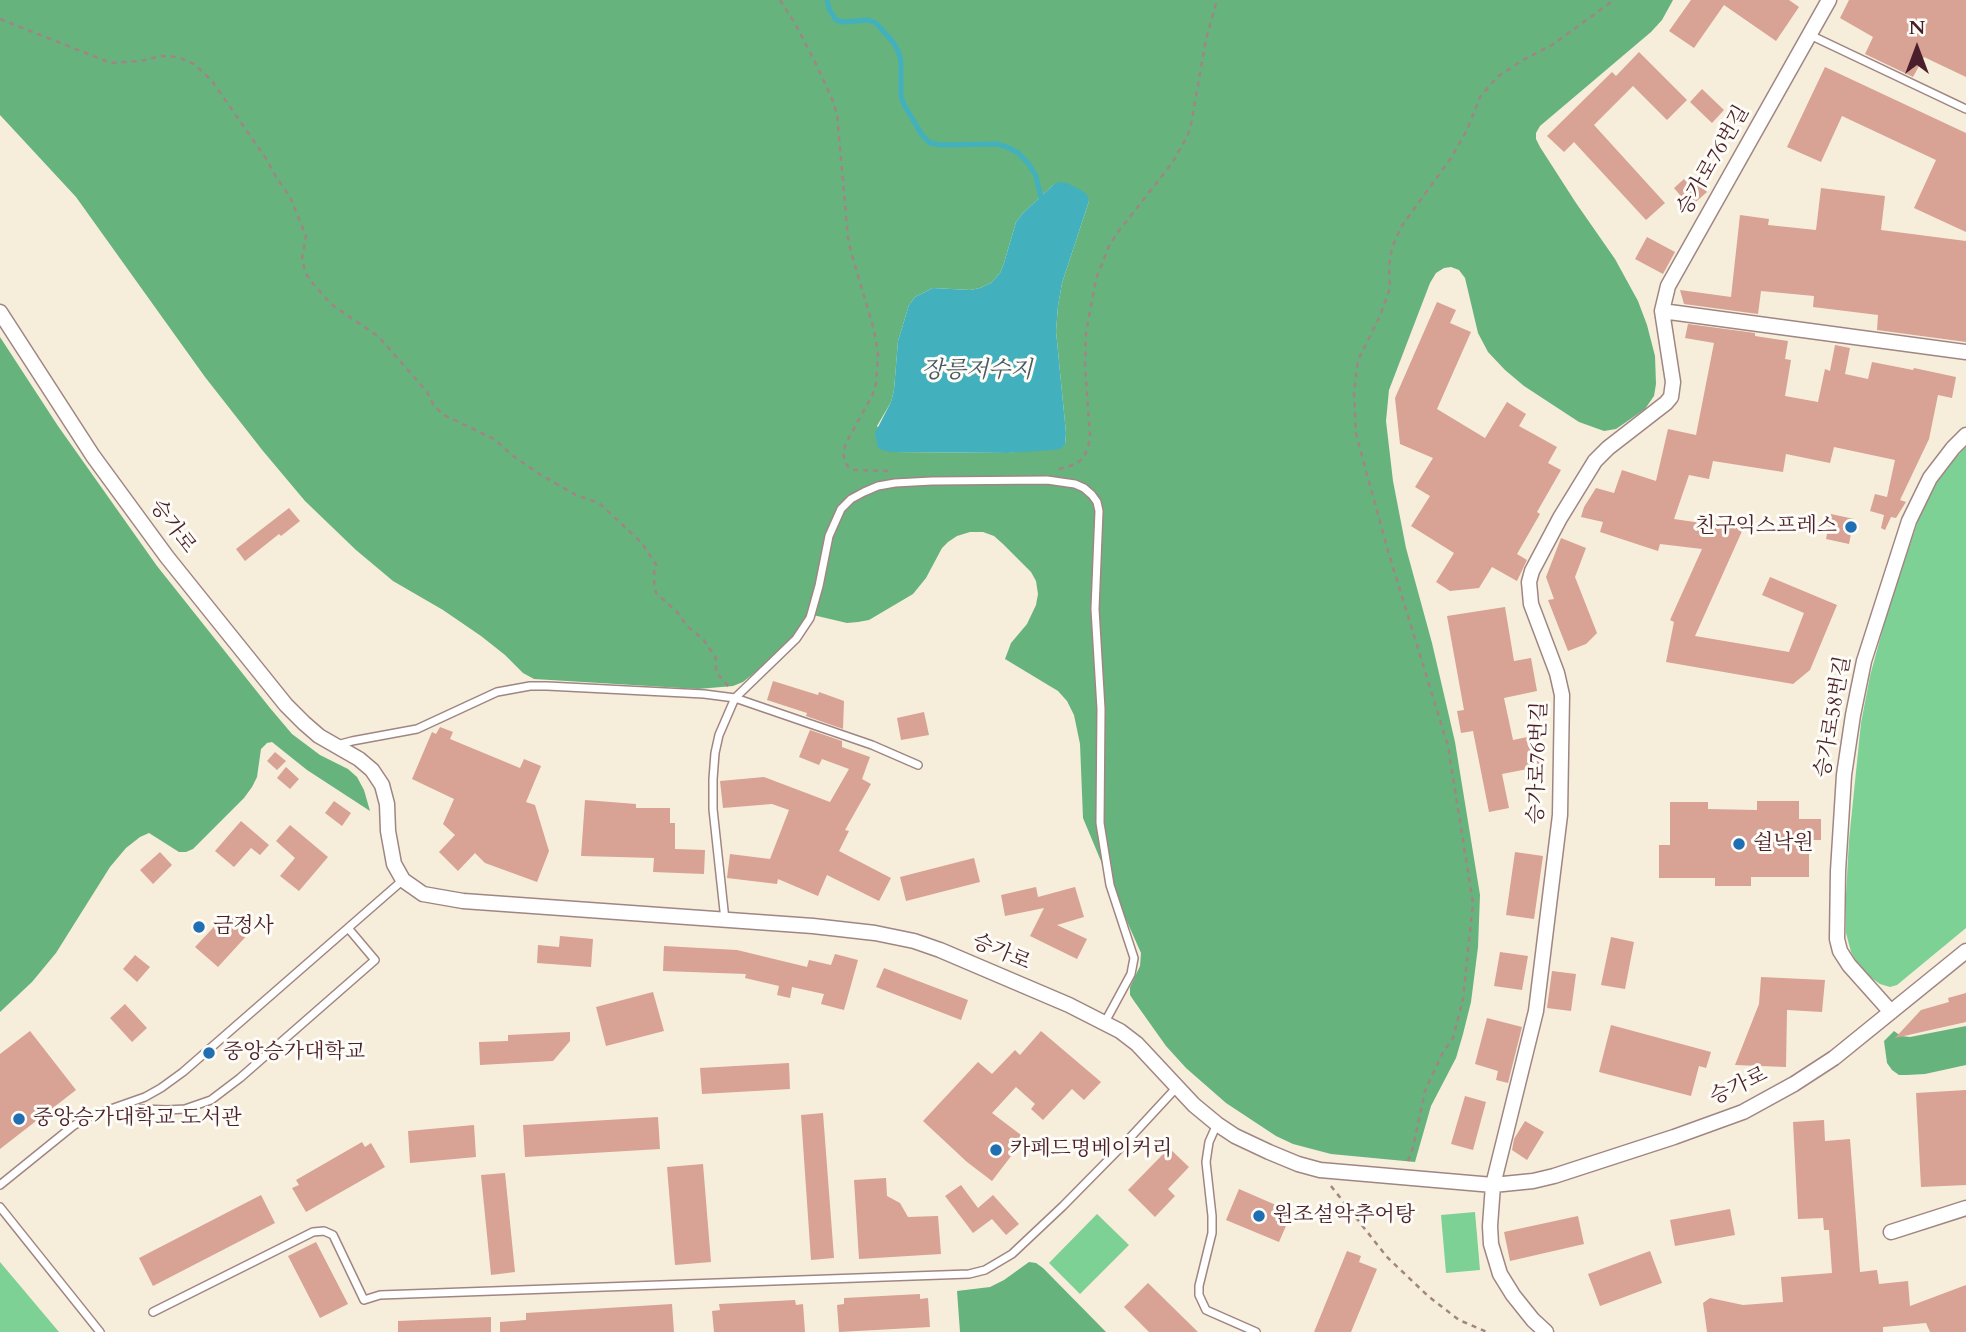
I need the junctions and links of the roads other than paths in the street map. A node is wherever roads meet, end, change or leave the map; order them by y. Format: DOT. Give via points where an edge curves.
graph roads {
  1 [pos="1829,0"];
  2 [pos="1810,35"];
  3 [pos="1966,109"];
  4 [pos="1662,311"];
  5 [pos="0,312"];
  6 [pos="1966,352"];
  7 [pos="1966,435"];
  8 [pos="735,698"];
  9 [pos="336,746"];
  10 [pos="918,765"];
  11 [pos="403,880"];
  12 [pos="725,920"];
  13 [pos="348,928"];
  14 [pos="1966,951"];
  15 [pos="1891,1012"];
  16 [pos="1105,1022"];
  17 [pos="1177,1087"];
  18 [pos="115,1107"];
  19 [pos="1217,1124"];
  20 [pos="0,1185"];
  21 [pos="1493,1185"];
  22 [pos="0,1207"];
  23 [pos="1966,1208"];
  24 [pos="1891,1232"];
  25 [pos="153,1312"];
  26 [pos="100,1332"];
  27 [pos="1256,1332"];
  28 [pos="1546,1332"];
  1 -- 2 [label="street, 승가로76번길"];
  2 -- 3 [label="lane"];
  2 -- 4 [label="street, 승가로76번길" via="1676,271"];
  4 -- 6 [label="street"];
  4 -- 21 [label="street, 승가로76번길" via="1673,382 1671,397 1595,461 1529,582 1531,604 1563,695 1560,815 1536,1011"];
  5 -- 9 [label="street, 승가로" via="93,456 167,557 286,705"];
  7 -- 15 [label="street, 승가로58번길" via="1930,478 1909,521 1859,682 1844,775 1836,926 1840,951"];
  8 -- 9 [label="lane" via="513,688 417,729"];
  8 -- 10 [label="lane"];
  8 -- 12 [label="lane" via="719,735 713,779"];
  8 -- 16 [label="lane" via="806,626 829,536 851,499 878,486 932,481 1047,480 1075,484 1092,495 1100,523 1095,598 1101,709 1100,823 1105,866 1134,958 1131,974"];
  9 -- 11 [label="street, 승가로" via="372,770 382,785 394,864"];
  11 -- 12 [label="street, 승가로" via="423,894 439,898"];
  11 -- 13 [label="lane"];
  12 -- 16 [label="street, 승가로" via="813,926 914,941"];
  13 -- 18 [label="lane" via="183,1072 145,1097"];
  13 -- 18 [label="lane" via="375,960 240,1078 211,1100 186,1109"];
  14 -- 15 [label="street, 승가로"];
  15 -- 21 [label="street, 승가로" via="1813,1073 1743,1112 1554,1176"];
  16 -- 17 [label="street, 승가로" via="1137,1044"];
  17 -- 19 [label="street, 승가로"];
  17 -- 25 [label="lane" via="1012,1254 968,1274 380,1295 364,1300 334,1235 324,1231"];
  18 -- 20 [label="lane" via="73,1126"];
  19 -- 21 [label="street, 승가로" via="1269,1152 1320,1170"];
  19 -- 27 [label="lane" via="1206,1162 1212,1233 1199,1295 1206,1310"];
  21 -- 28 [label="street" via="1490,1226 1500,1274"];
  22 -- 26 [label="lane"];
  23 -- 24 [label="street"];
}
